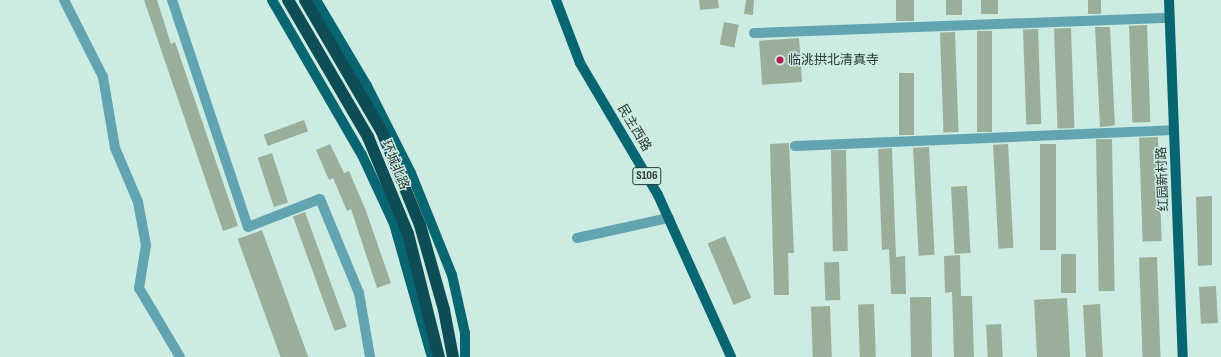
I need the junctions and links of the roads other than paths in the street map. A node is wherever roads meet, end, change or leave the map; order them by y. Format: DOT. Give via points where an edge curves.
graph roads {
  1 [pos="64,0"];
  2 [pos="172,0"];
  3 [pos="272,0"];
  4 [pos="288,0"];
  5 [pos="304,0"];
  6 [pos="316,0"];
  7 [pos="556,0"];
  8 [pos="1170,0"];
  9 [pos="1170,18"];
  10 [pos="754,33"];
  11 [pos="1174,130"];
  12 [pos="796,146"];
  13 [pos="669,218"];
  14 [pos="577,238"];
  15 [pos="180,357"];
  16 [pos="370,357"];
  17 [pos="432,357"];
  18 [pos="439,357"];
  19 [pos="453,357"];
  20 [pos="464,357"];
  21 [pos="731,357"];
  22 [pos="1183,357"];
  1 -- 15 [label="street" via="103,77 115,148 138,202 146,245 139,288"];
  2 -- 16 [label="street" via="248,227 320,199 359,293"];
  3 -- 17 [label="main road" via="362,155 394,224"];
  4 -- 18 [label="highway, 环城北路" via="368,136 408,234"];
  5 -- 19 [label="highway, 环城北路" via="382,132 420,225 444,310"];
  6 -- 20 [label="main road" via="367,86 411,173 452,275 465,333"];
  7 -- 13 [label="main road, 民主西路 / S106" via="580,63"];
  8 -- 9 [label="main road, 红园新村路"];
  9 -- 10 [label="street"];
  9 -- 11 [label="main road, 红园新村路"];
  11 -- 12 [label="street"];
  11 -- 22 [label="main road, 红园新村路"];
  13 -- 14 [label="street"];
  13 -- 21 [label="main road, 民主西路 / S106"];
}
